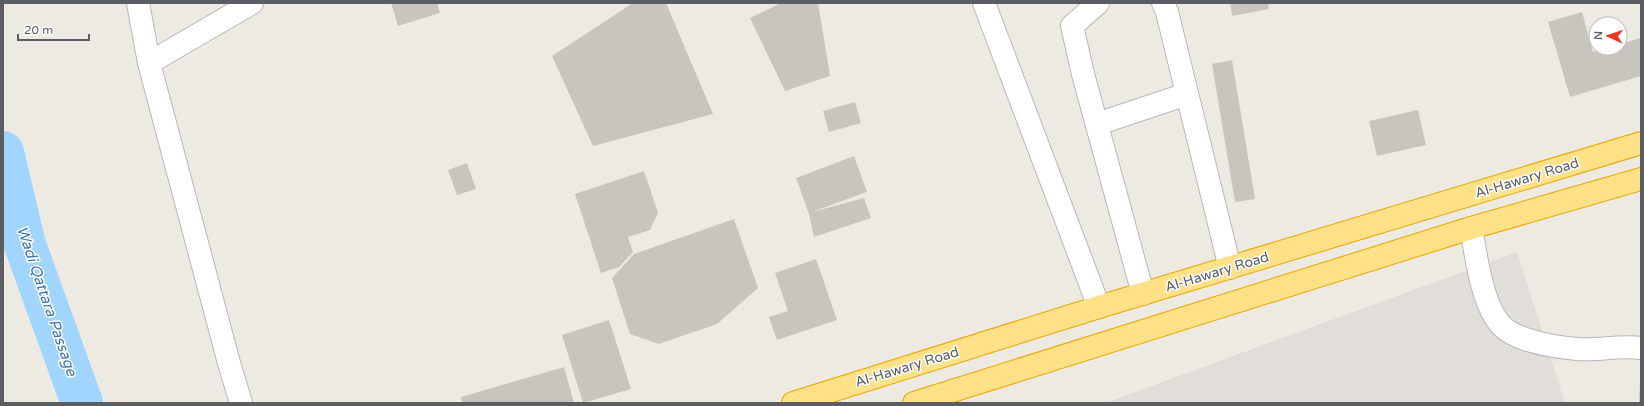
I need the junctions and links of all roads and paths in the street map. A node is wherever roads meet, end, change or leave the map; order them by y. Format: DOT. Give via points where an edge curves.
graph roads {
  1 [pos="138,3"];
  2 [pos="252,3"];
  3 [pos="984,3"];
  4 [pos="1098,3"];
  5 [pos="1163,3"];
  6 [pos="149,63"];
  7 [pos="1187,94"];
  8 [pos="1097,124"];
  9 [pos="1641,143"];
  10 [pos="1641,179"];
  11 [pos="1471,228"];
  12 [pos="1230,268"];
  13 [pos="1143,294"];
  14 [pos="1099,307"];
  15 [pos="1641,348"];
  16 [pos="241,403"];
  17 [pos="793,403"];
  18 [pos="914,403"];
  1 -- 6 [label="street"];
  2 -- 6 [label="street"];
  3 -- 14 [label="street"];
  4 -- 8 [label="street" via="1072,26"];
  5 -- 7 [label="street"];
  6 -- 16 [label="street"];
  7 -- 8 [label="street"];
  7 -- 12 [label="street"];
  8 -- 13 [label="street"];
  9 -- 12 [label="highway, Al-Hawary Road"];
  10 -- 11 [label="highway"];
  11 -- 15 [label="street" via="1490,310 1502,327 1523,339 1577,349 1630,346"];
  11 -- 18 [label="highway"];
  12 -- 13 [label="highway, Al-Hawary Road"];
  13 -- 14 [label="highway, Al-Hawary Road"];
  14 -- 17 [label="highway, Al-Hawary Road"];
}
